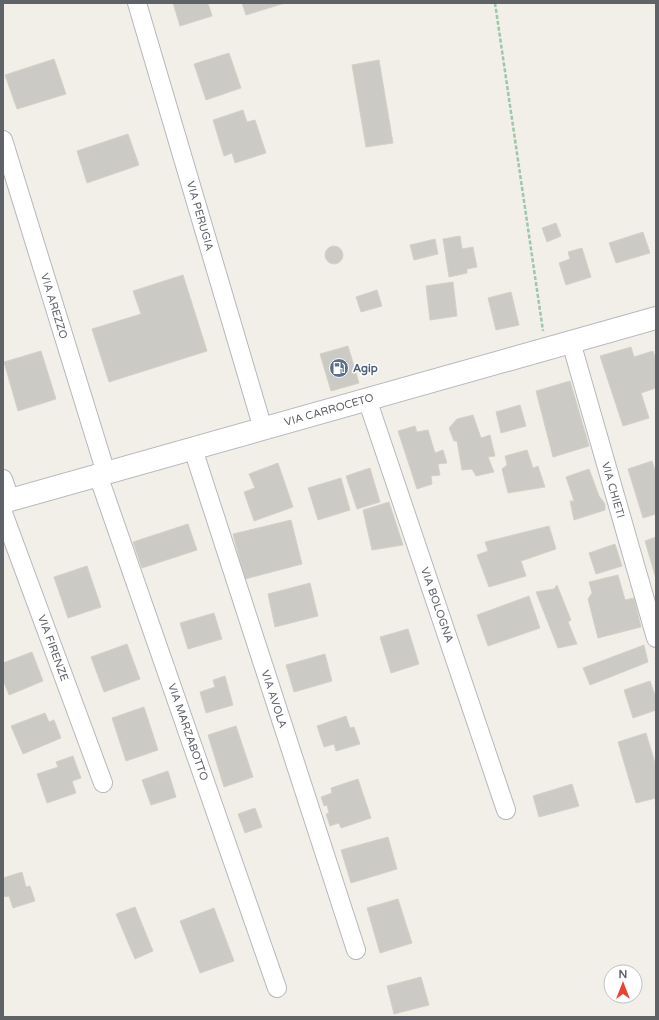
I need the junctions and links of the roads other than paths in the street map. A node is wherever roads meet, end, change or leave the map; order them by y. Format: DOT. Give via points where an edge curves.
graph roads {
  1 [pos="137,3"];
  2 [pos="3,140"];
  3 [pos="656,318"];
  4 [pos="571,342"];
  5 [pos="367,399"];
  6 [pos="263,429"];
  7 [pos="193,448"];
  8 [pos="102,474"];
  9 [pos="3,478"];
  10 [pos="5,505"];
  11 [pos="656,638"];
  12 [pos="103,783"];
  13 [pos="506,810"];
  14 [pos="356,950"];
  15 [pos="277,988"];
  1 -- 6 [label="street, VIA PERUGIA"];
  2 -- 8 [label="street, VIA AREZZO"];
  3 -- 4 [label="street, VIA CARROCETO"];
  4 -- 5 [label="street, VIA CARROCETO"];
  4 -- 11 [label="street, VIA CHIETI"];
  5 -- 6 [label="street, VIA CARROCETO"];
  5 -- 13 [label="street, VIA BOLOGNA"];
  6 -- 7 [label="street, VIA CARROCETO"];
  7 -- 8 [label="street, VIA CARROCETO"];
  7 -- 14 [label="street, VIA AVOLA"];
  8 -- 10 [label="street, VIA CARROCETO"];
  8 -- 15 [label="street, VIA MARZABOTTO"];
  9 -- 10 [label="street, VIA FIRENZE"];
  10 -- 12 [label="street, VIA FIRENZE"];
}
